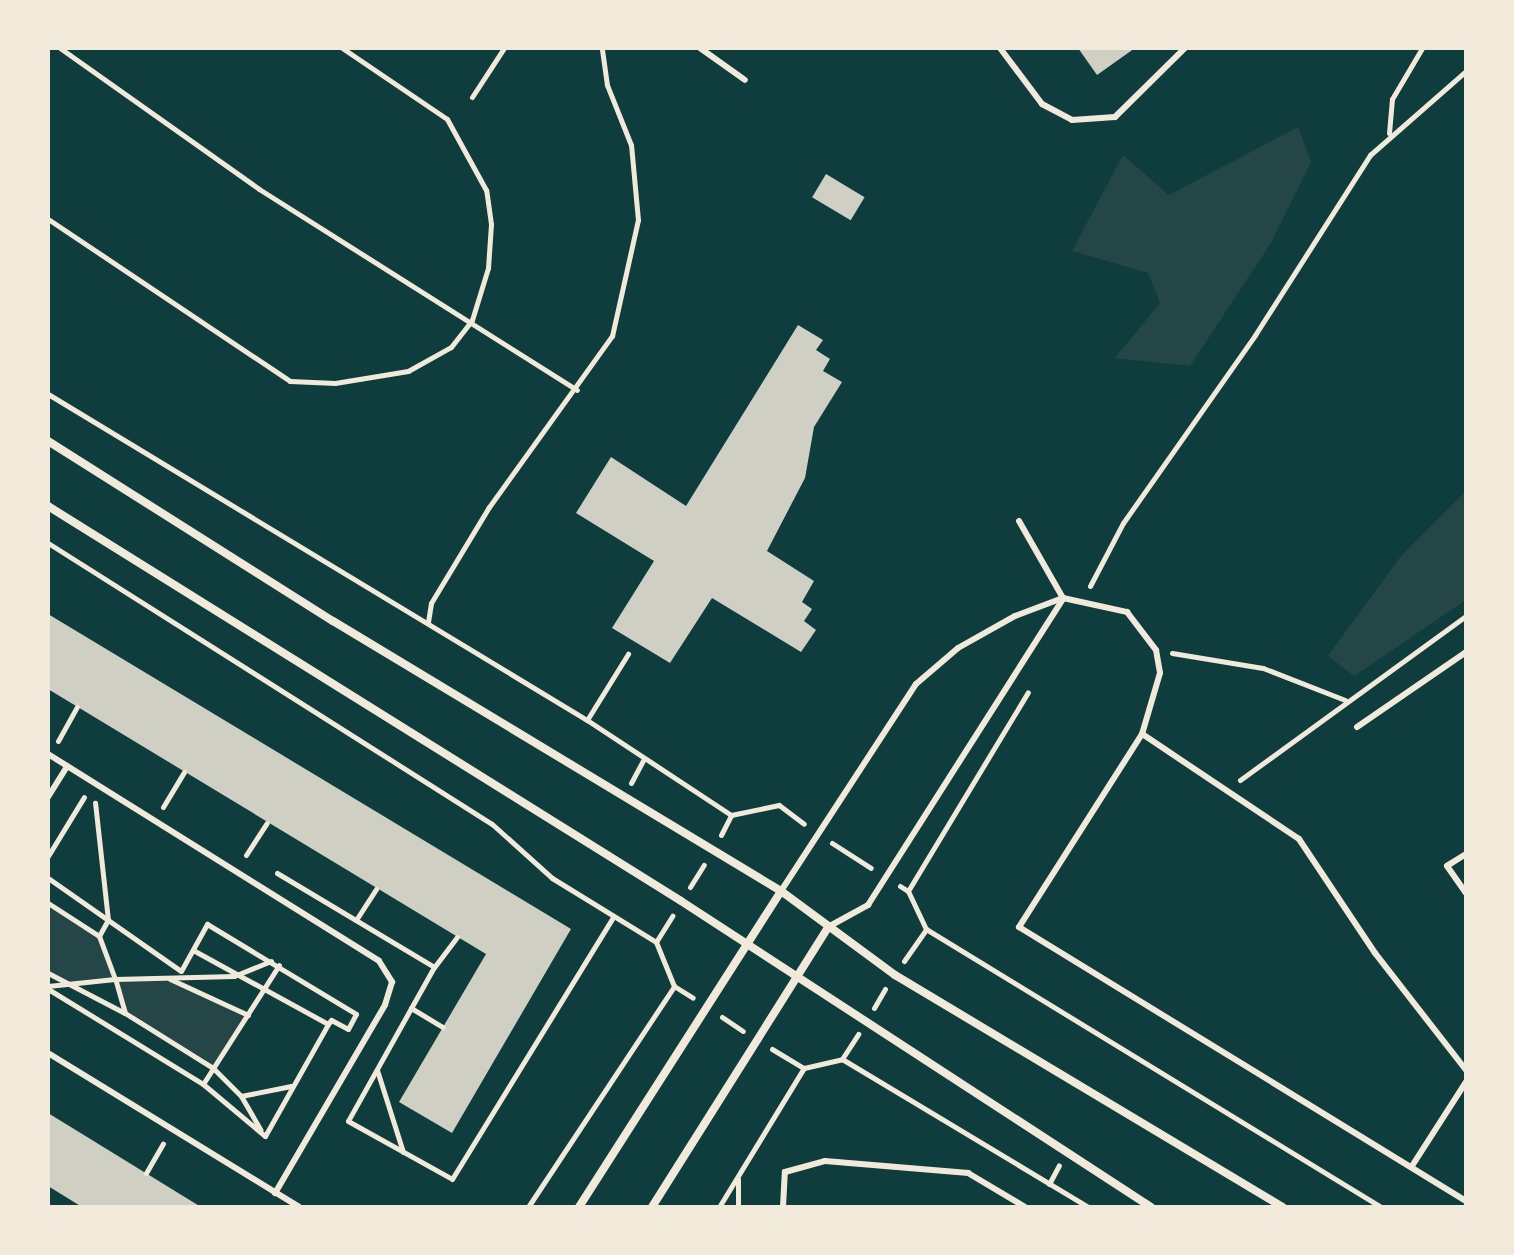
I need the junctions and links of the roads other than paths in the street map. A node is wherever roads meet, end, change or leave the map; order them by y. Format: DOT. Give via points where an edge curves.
graph roads {
  1 [pos="700,48"];
  2 [pos="1000,48"];
  3 [pos="1185,48"];
  4 [pos="745,80"];
  5 [pos="48,441"];
  6 [pos="48,506"];
  7 [pos="1019,521"];
  8 [pos="1063,598"];
  9 [pos="1466,652"];
  10 [pos="1357,727"];
  11 [pos="1142,734"];
  12 [pos="48,754"];
  13 [pos="67,766"];
  14 [pos="48,797"];
  15 [pos="1466,854"];
  16 [pos="781,891"];
  17 [pos="1466,893"];
  18 [pos="828,927"];
  19 [pos="748,947"];
  20 [pos="797,978"];
  21 [pos="48,1053"];
  22 [pos="1466,1070"];
  23 [pos="1466,1082"];
  24 [pos="1412,1166"];
  25 [pos="275,1193"];
  26 [pos="1466,1201"];
  27 [pos="299,1207"];
  28 [pos="579,1207"];
  29 [pos="652,1207"];
  30 [pos="783,1207"];
  31 [pos="1025,1207"];
  32 [pos="1151,1207"];
  33 [pos="1283,1207"];
  1 -- 4 [label="lane"];
  2 -- 3 [label="lane" via="1042,104 1072,120 1115,117"];
  5 -- 16 [label="street" via="333,621"];
  6 -- 19 [label="street"];
  7 -- 8 [label="lane"];
  8 -- 11 [label="lane" via="1127,612 1156,650 1160,673"];
  8 -- 16 [label="lane" via="1015,616 958,648 916,684"];
  8 -- 18 [label="lane" via="868,905"];
  9 -- 10 [label="lane"];
  11 -- 22 [label="lane" via="1299,839 1375,953"];
  11 -- 24 [label="lane" via="1019,927"];
  12 -- 13 [label="lane"];
  13 -- 14 [label="lane"];
  13 -- 25 [label="lane" via="379,961 392,982 385,1005"];
  15 -- 17 [label="lane" via="1447,866"];
  16 -- 18 [label="street"];
  16 -- 19 [label="street"];
  18 -- 20 [label="street"];
  18 -- 33 [label="street" via="895,975"];
  19 -- 20 [label="street"];
  19 -- 28 [label="street"];
  20 -- 29 [label="street"];
  20 -- 32 [label="street"];
  21 -- 25 [label="lane"];
  23 -- 24 [label="lane"];
  24 -- 26 [label="lane"];
  25 -- 27 [label="lane"];
  30 -- 31 [label="lane" via="785,1172 825,1161 968,1173"];
}
